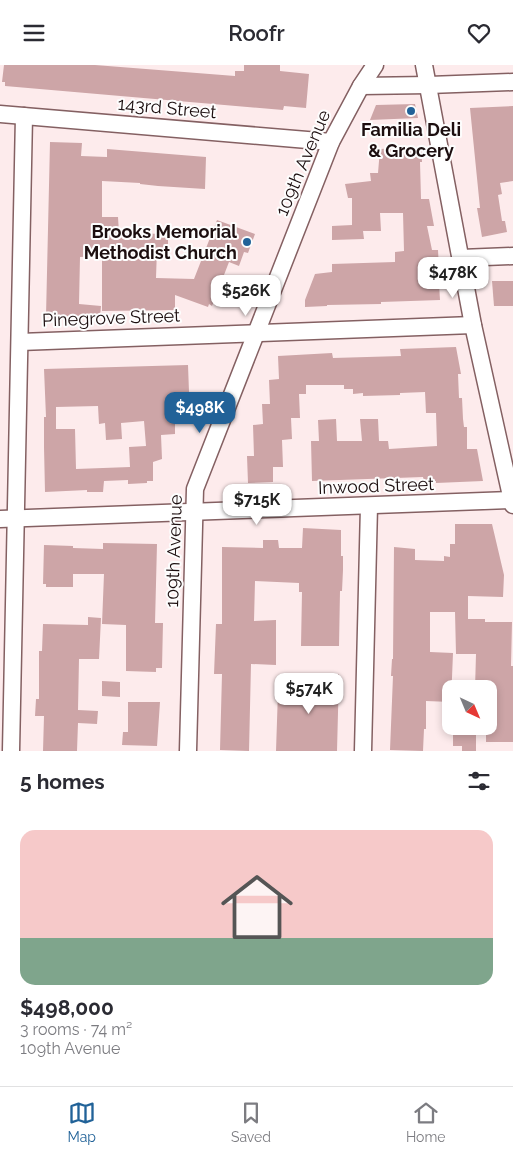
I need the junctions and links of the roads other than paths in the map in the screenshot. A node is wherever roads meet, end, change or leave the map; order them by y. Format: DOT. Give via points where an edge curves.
graph roads {
  1 [pos="375,65"];
  2 [pos="424,65"];
  3 [pos="513,82"];
  4 [pos="429,85"];
  5 [pos="361,86"];
  6 [pos="0,114"];
  7 [pos="24,116"];
  8 [pos="331,142"];
  9 [pos="513,256"];
  10 [pos="461,258"];
  11 [pos="474,325"];
  12 [pos="255,333"];
  13 [pos="20,342"];
  14 [pos="513,502"];
  15 [pos="369,506"];
  16 [pos="194,512"];
  17 [pos="8,519"];
  18 [pos="11,751"];
  19 [pos="188,751"];
  20 [pos="363,751"];
  1 -- 5 [label="street, 109th Avenue"];
  2 -- 4 [label="street"];
  3 -- 4 [label="street"];
  4 -- 5 [label="street"];
  4 -- 10 [label="street"];
  5 -- 8 [label="street, 109th Avenue"];
  6 -- 7 [label="street, 143rd Street"];
  7 -- 8 [label="street, 143rd Street"];
  7 -- 13 [label="street"];
  8 -- 12 [label="street, 109th Avenue"];
  9 -- 10 [label="street"];
  10 -- 11 [label="street"];
  11 -- 12 [label="street, Pinegrove Street"];
  11 -- 14 [label="street"];
  12 -- 13 [label="street, Pinegrove Street"];
  12 -- 16 [label="street, 109th Avenue" via="195,489"];
  13 -- 17 [label="street"];
  14 -- 15 [label="street, Inwood Street"];
  15 -- 16 [label="street, Inwood Street"];
  15 -- 20 [label="street"];
  16 -- 17 [label="street, Inwood Street"];
  16 -- 19 [label="street, 109th Avenue"];
  17 -- 18 [label="street"];
}
